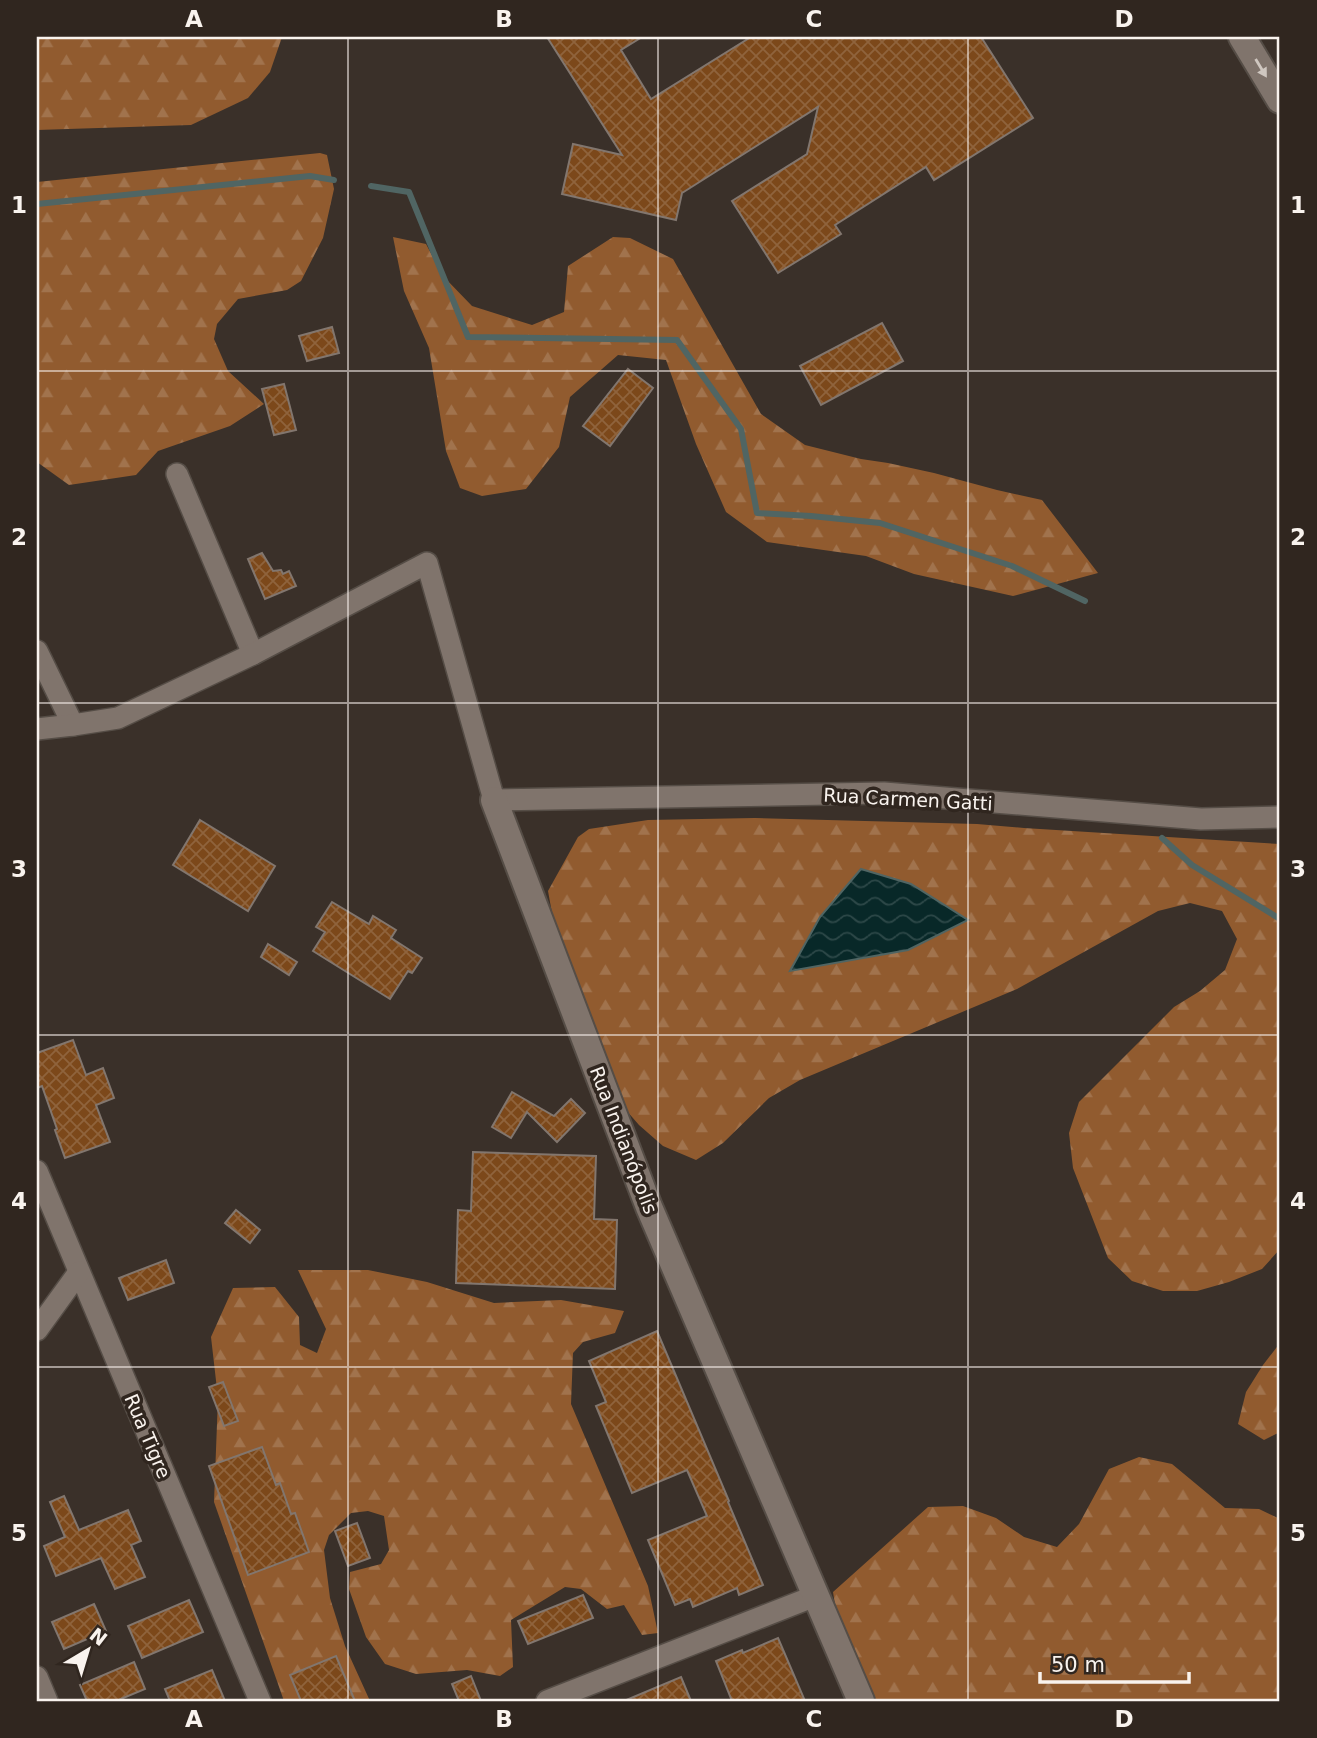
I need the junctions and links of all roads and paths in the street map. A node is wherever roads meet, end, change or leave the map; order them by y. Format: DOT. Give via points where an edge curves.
graph roads {
  1 [pos="1242,37"];
  2 [pos="1280,100"];
  3 [pos="177,474"];
  4 [pos="37,651"];
  5 [pos="253,654"];
  6 [pos="73,726"];
  7 [pos="37,729"];
  8 [pos="494,800"];
  9 [pos="1280,817"];
  10 [pos="37,1171"];
  11 [pos="79,1272"];
  12 [pos="37,1330"];
  13 [pos="815,1596"];
  14 [pos="37,1677"];
  15 [pos="47,1701"];
  16 [pos="260,1701"];
  17 [pos="547,1701"];
  18 [pos="861,1701"];
  1 -- 2 [label="street, one-way"];
  3 -- 5 [label="street"];
  4 -- 6 [label="street"];
  5 -- 6 [label="street" via="118,718"];
  5 -- 8 [label="street, Rua Indianópolis" via="427,563"];
  6 -- 7 [label="street"];
  8 -- 9 [label="street, Rua Carmen Gatti" via="884,793 1201,818"];
  8 -- 13 [label="street, Rua Indianópolis" via="649,1207"];
  10 -- 11 [label="street, Rua Tigre"];
  11 -- 12 [label="street"];
  11 -- 16 [label="street, Rua Tigre"];
  13 -- 17 [label="street"];
  13 -- 18 [label="street, Rua Indianópolis"];
  14 -- 15 [label="street"];
}
